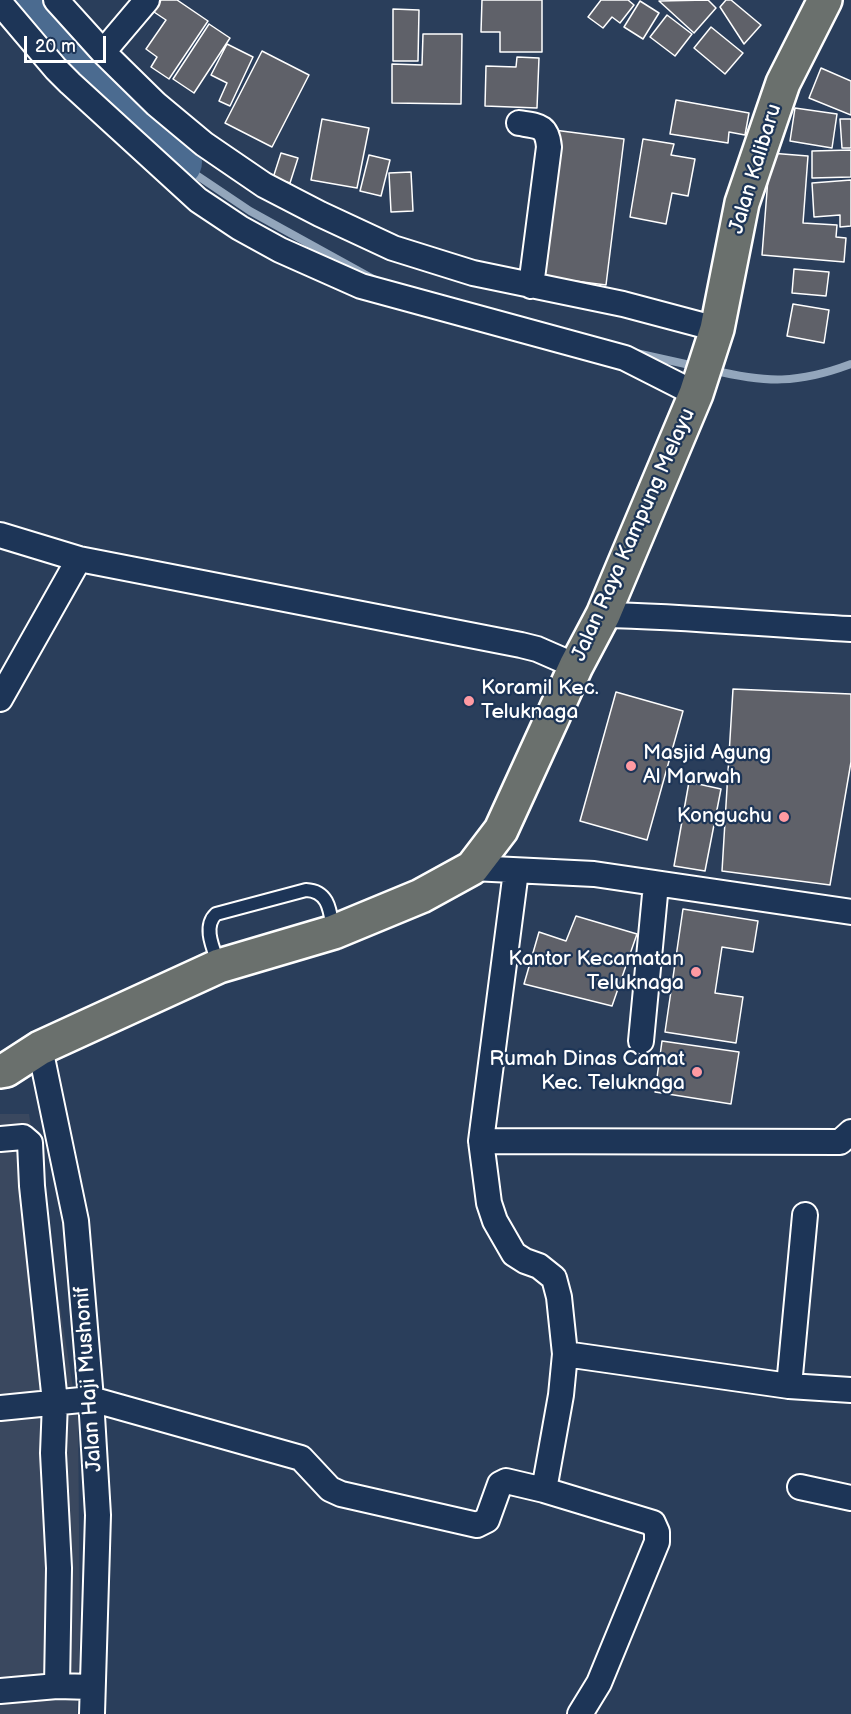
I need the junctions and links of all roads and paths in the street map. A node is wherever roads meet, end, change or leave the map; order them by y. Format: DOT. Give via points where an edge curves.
graph roads {
  1 [pos="56,0"];
  2 [pos="147,0"];
  3 [pos="825,0"];
  4 [pos="0,3"];
  5 [pos="103,52"];
  6 [pos="519,123"];
  7 [pos="531,286"];
  8 [pos="714,338"];
  9 [pos="698,388"];
  10 [pos="0,535"];
  11 [pos="79,559"];
  12 [pos="603,615"];
  13 [pos="851,629"];
  14 [pos="576,666"];
  15 [pos="0,699"];
  16 [pos="472,868"];
  17 [pos="516,870"];
  18 [pos="656,884"];
  19 [pos="851,912"];
  20 [pos="334,932"];
  21 [pos="219,966"];
  22 [pos="641,1041"];
  23 [pos="40,1048"];
  24 [pos="0,1071"];
  25 [pos="851,1132"];
  26 [pos="0,1139"];
  27 [pos="481,1141"];
  28 [pos="805,1215"];
  29 [pos="565,1354"];
  30 [pos="789,1386"];
  31 [pos="851,1390"];
  32 [pos="92,1399"];
  33 [pos="55,1402"];
  34 [pos="0,1408"];
  35 [pos="800,1487"];
  36 [pos="543,1490"];
  37 [pos="851,1498"];
  38 [pos="57,1686"];
  39 [pos="92,1687"];
  40 [pos="0,1691"];
  41 [pos="92,1714"];
  42 [pos="580,1714"];
  1 -- 5 [label="street"];
  2 -- 5 [label="street"];
  3 -- 8 [label="main road, Jalan Kalibaru" via="783,83 742,203"];
  4 -- 9 [label="street" via="70,83 198,200 240,228 361,286 625,358"];
  5 -- 7 [label="street" via="204,144 264,185 393,248"];
  6 -- 7 [label="street" via="544,130 549,140"];
  7 -- 8 [label="street" via="623,304"];
  8 -- 9 [label="main road, Jalan Kalibaru"];
  9 -- 12 [label="main road, Jalan Raya Kampung Melayu"];
  10 -- 11 [label="street"];
  11 -- 14 [label="street" via="475,635 537,649"];
  11 -- 15 [label="street"];
  12 -- 13 [label="street"];
  12 -- 14 [label="main road, Jalan Raya Kampung Melayu"];
  14 -- 16 [label="main road, Jalan Raya Kampung Melayu" via="501,830"];
  16 -- 17 [label="street"];
  16 -- 20 [label="main road, Jalan Raya Kampung Melayu" via="421,896"];
  17 -- 18 [label="street" via="594,874"];
  17 -- 27 [label="street"];
  18 -- 19 [label="street"];
  18 -- 22 [label="street"];
  20 -- 21 [label="main road, Jalan Raya Kampung Melayu"];
  20 -- 21 [label="lane" via="328,904 313,890 216,914 209,930"];
  21 -- 23 [label="main road, Jalan Raya Kampung Melayu"];
  23 -- 24 [label="main road, Jalan Raya Kampung Melayu"];
  23 -- 32 [label="street, Jalan Haji Mushonif" via="76,1221"];
  25 -- 27 [label="street" via="840,1142"];
  26 -- 33 [label="street" via="23,1137 30,1143"];
  27 -- 29 [label="street" via="495,1221 514,1254 554,1278"];
  28 -- 30 [label="street"];
  29 -- 30 [label="street"];
  29 -- 36 [label="street"];
  30 -- 31 [label="street"];
  32 -- 33 [label="street"];
  32 -- 36 [label="street" via="301,1458 330,1489 341,1494 477,1525 487,1520 503,1482"];
  32 -- 39 [label="street, Jalan Haji Mushonif" via="98,1515"];
  33 -- 34 [label="street"];
  33 -- 38 [label="street"];
  35 -- 37 [label="street"];
  36 -- 42 [label="street" via="653,1523 657,1532 657,1542 599,1683"];
  38 -- 39 [label="street"];
  38 -- 40 [label="street"];
  39 -- 41 [label="street, Jalan Haji Mushonif"];
}
